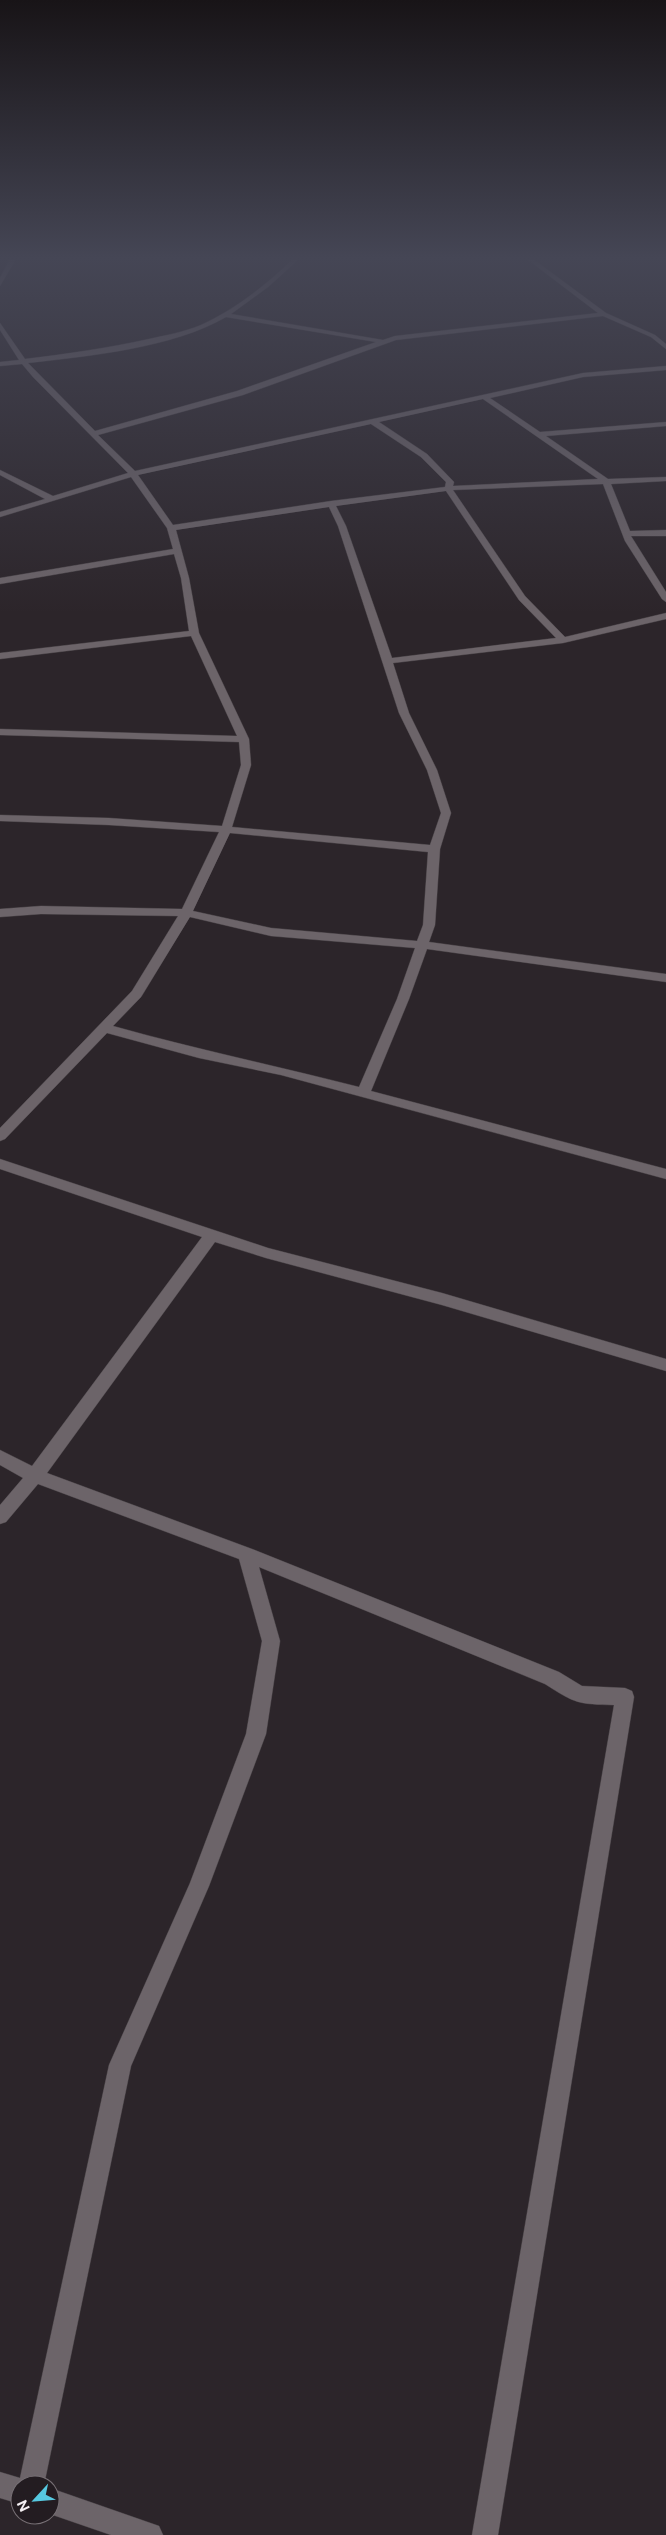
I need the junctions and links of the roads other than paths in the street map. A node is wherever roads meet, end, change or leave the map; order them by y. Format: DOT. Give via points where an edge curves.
graph roads {
  1 [pos="38,377"];
  2 [pos="285,377"];
  3 [pos="573,377"];
  4 [pos="484,397"];
  5 [pos="372,422"];
  6 [pos="666,424"];
  7 [pos="94,434"];
  8 [pos="540,434"];
  9 [pos="0,472"];
  10 [pos="133,474"];
  11 [pos="666,479"];
  12 [pos="606,481"];
  13 [pos="448,489"];
  14 [pos="52,499"];
  15 [pos="331,503"];
  16 [pos="0,515"];
  17 [pos="171,528"];
  18 [pos="666,533"];
  19 [pos="626,534"];
  20 [pos="177,551"];
  21 [pos="0,582"];
  22 [pos="666,599"];
  23 [pos="666,616"];
  24 [pos="194,633"];
  25 [pos="563,640"];
  26 [pos="0,656"];
  27 [pos="388,661"];
  28 [pos="0,732"];
  29 [pos="244,739"];
  30 [pos="0,818"];
  31 [pos="226,829"];
  32 [pos="434,849"];
  33 [pos="0,913"];
  34 [pos="186,913"];
  35 [pos="421,947"];
  36 [pos="666,978"];
  37 [pos="105,1028"];
  38 [pos="363,1092"];
  39 [pos="0,1136"];
  40 [pos="0,1164"];
  41 [pos="666,1174"];
  42 [pos="212,1235"];
  43 [pos="666,1365"];
  44 [pos="0,1457"];
  45 [pos="35,1476"];
  46 [pos="0,1517"];
  47 [pos="246,1554"];
  48 [pos="33,2475"];
  49 [pos="60,2504"];
  50 [pos="150,2535"];
  51 [pos="485,2535"];
  1 -- 7 [label="street"];
  2 -- 7 [label="street"];
  3 -- 4 [label="street"];
  4 -- 5 [label="street"];
  4 -- 8 [label="street"];
  5 -- 10 [label="street"];
  5 -- 13 [label="street" via="430,460 450,482"];
  6 -- 8 [label="street"];
  7 -- 10 [label="street"];
  8 -- 12 [label="street"];
  9 -- 14 [label="street"];
  10 -- 14 [label="street"];
  10 -- 17 [label="street"];
  11 -- 12 [label="street"];
  12 -- 13 [label="street"];
  12 -- 19 [label="street"];
  13 -- 15 [label="street"];
  13 -- 25 [label="street" via="522,598"];
  14 -- 16 [label="street"];
  15 -- 17 [label="street"];
  15 -- 27 [label="street" via="342,526"];
  17 -- 20 [label="street"];
  18 -- 19 [label="street"];
  19 -- 22 [label="street"];
  20 -- 21 [label="street"];
  20 -- 24 [label="street"];
  23 -- 25 [label="street"];
  24 -- 26 [label="street"];
  24 -- 29 [label="street"];
  25 -- 27 [label="street"];
  27 -- 32 [label="street" via="404,713 432,770 446,813"];
  28 -- 29 [label="street"];
  29 -- 31 [label="street" via="246,765"];
  30 -- 31 [label="street"];
  31 -- 32 [label="street"];
  31 -- 34 [label="street"];
  32 -- 35 [label="street" via="428,925"];
  33 -- 34 [label="street" via="42,910"];
  34 -- 35 [label="street" via="270,932"];
  34 -- 37 [label="street" via="137,994"];
  35 -- 36 [label="street" via="455,948"];
  35 -- 38 [label="street" via="403,999"];
  37 -- 38 [label="street" via="198,1054"];
  37 -- 39 [label="street"];
  38 -- 41 [label="street"];
  40 -- 42 [label="street"];
  42 -- 43 [label="street"];
  42 -- 45 [label="street"];
  44 -- 45 [label="street"];
  45 -- 46 [label="street"];
  45 -- 47 [label="street"];
  47 -- 48 [label="street" via="271,1641 256,1734 198,1886 120,2065"];
  47 -- 51 [label="street" via="552,1678 579,1695 625,1697"];
  49 -- 50 [label="street"];
}
